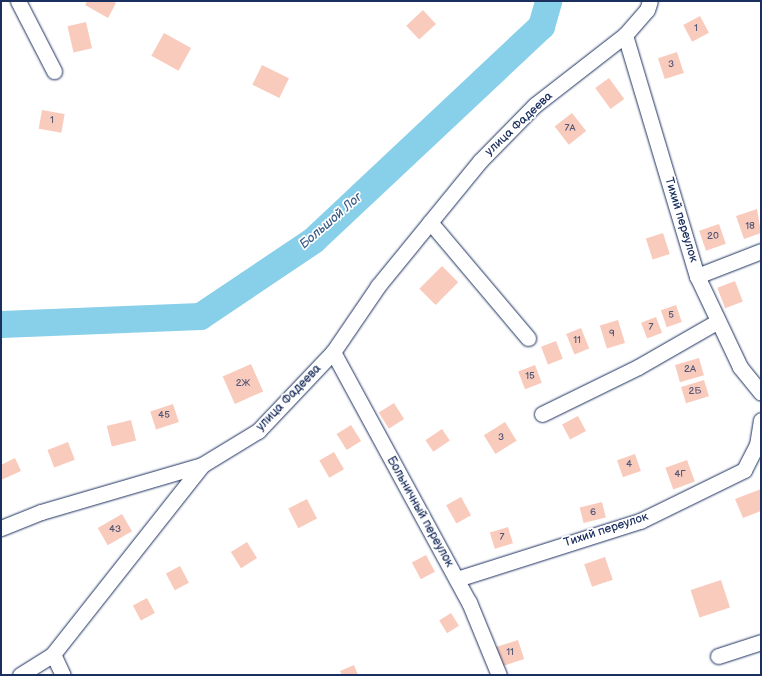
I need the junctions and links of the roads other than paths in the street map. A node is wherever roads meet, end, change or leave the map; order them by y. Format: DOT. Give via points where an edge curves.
graph roads {
  1 [pos="18,1"];
  2 [pos="650,1"];
  3 [pos="625,35"];
  4 [pos="54,71"];
  5 [pos="430,222"];
  6 [pos="761,251"];
  7 [pos="697,276"];
  8 [pos="718,321"];
  9 [pos="528,338"];
  10 [pos="333,352"];
  11 [pos="761,393"];
  12 [pos="542,414"];
  13 [pos="761,420"];
  14 [pos="202,465"];
  15 [pos="1,528"];
  16 [pos="457,579"];
  17 [pos="761,642"];
  18 [pos="53,654"];
  19 [pos="718,656"];
  20 [pos="20,675"];
  21 [pos="63,675"];
  22 [pos="499,675"];
  1 -- 4 [label="street"];
  2 -- 3 [label="street, улица Фадеева" via="647,10"];
  3 -- 5 [label="street, улица Фадеева" via="535,105 480,161"];
  3 -- 7 [label="street, Тихий переулок"];
  5 -- 9 [label="street"];
  5 -- 10 [label="street, улица Фадеева" via="378,286"];
  6 -- 7 [label="street"];
  7 -- 8 [label="street, Тихий переулок"];
  8 -- 11 [label="street, Тихий переулок" via="740,367"];
  8 -- 12 [label="street" via="638,367"];
  10 -- 14 [label="street, улица Фадеева" via="258,431"];
  10 -- 16 [label="street, Больничный переулок"];
  13 -- 16 [label="street, Тихий переулок" via="757,445 744,470 640,520"];
  14 -- 15 [label="street, улица Фадеева" via="41,512"];
  14 -- 18 [label="street"];
  16 -- 22 [label="street, Больничный переулок"];
  17 -- 19 [label="street"];
  18 -- 20 [label="street"];
  18 -- 21 [label="street"];
}
